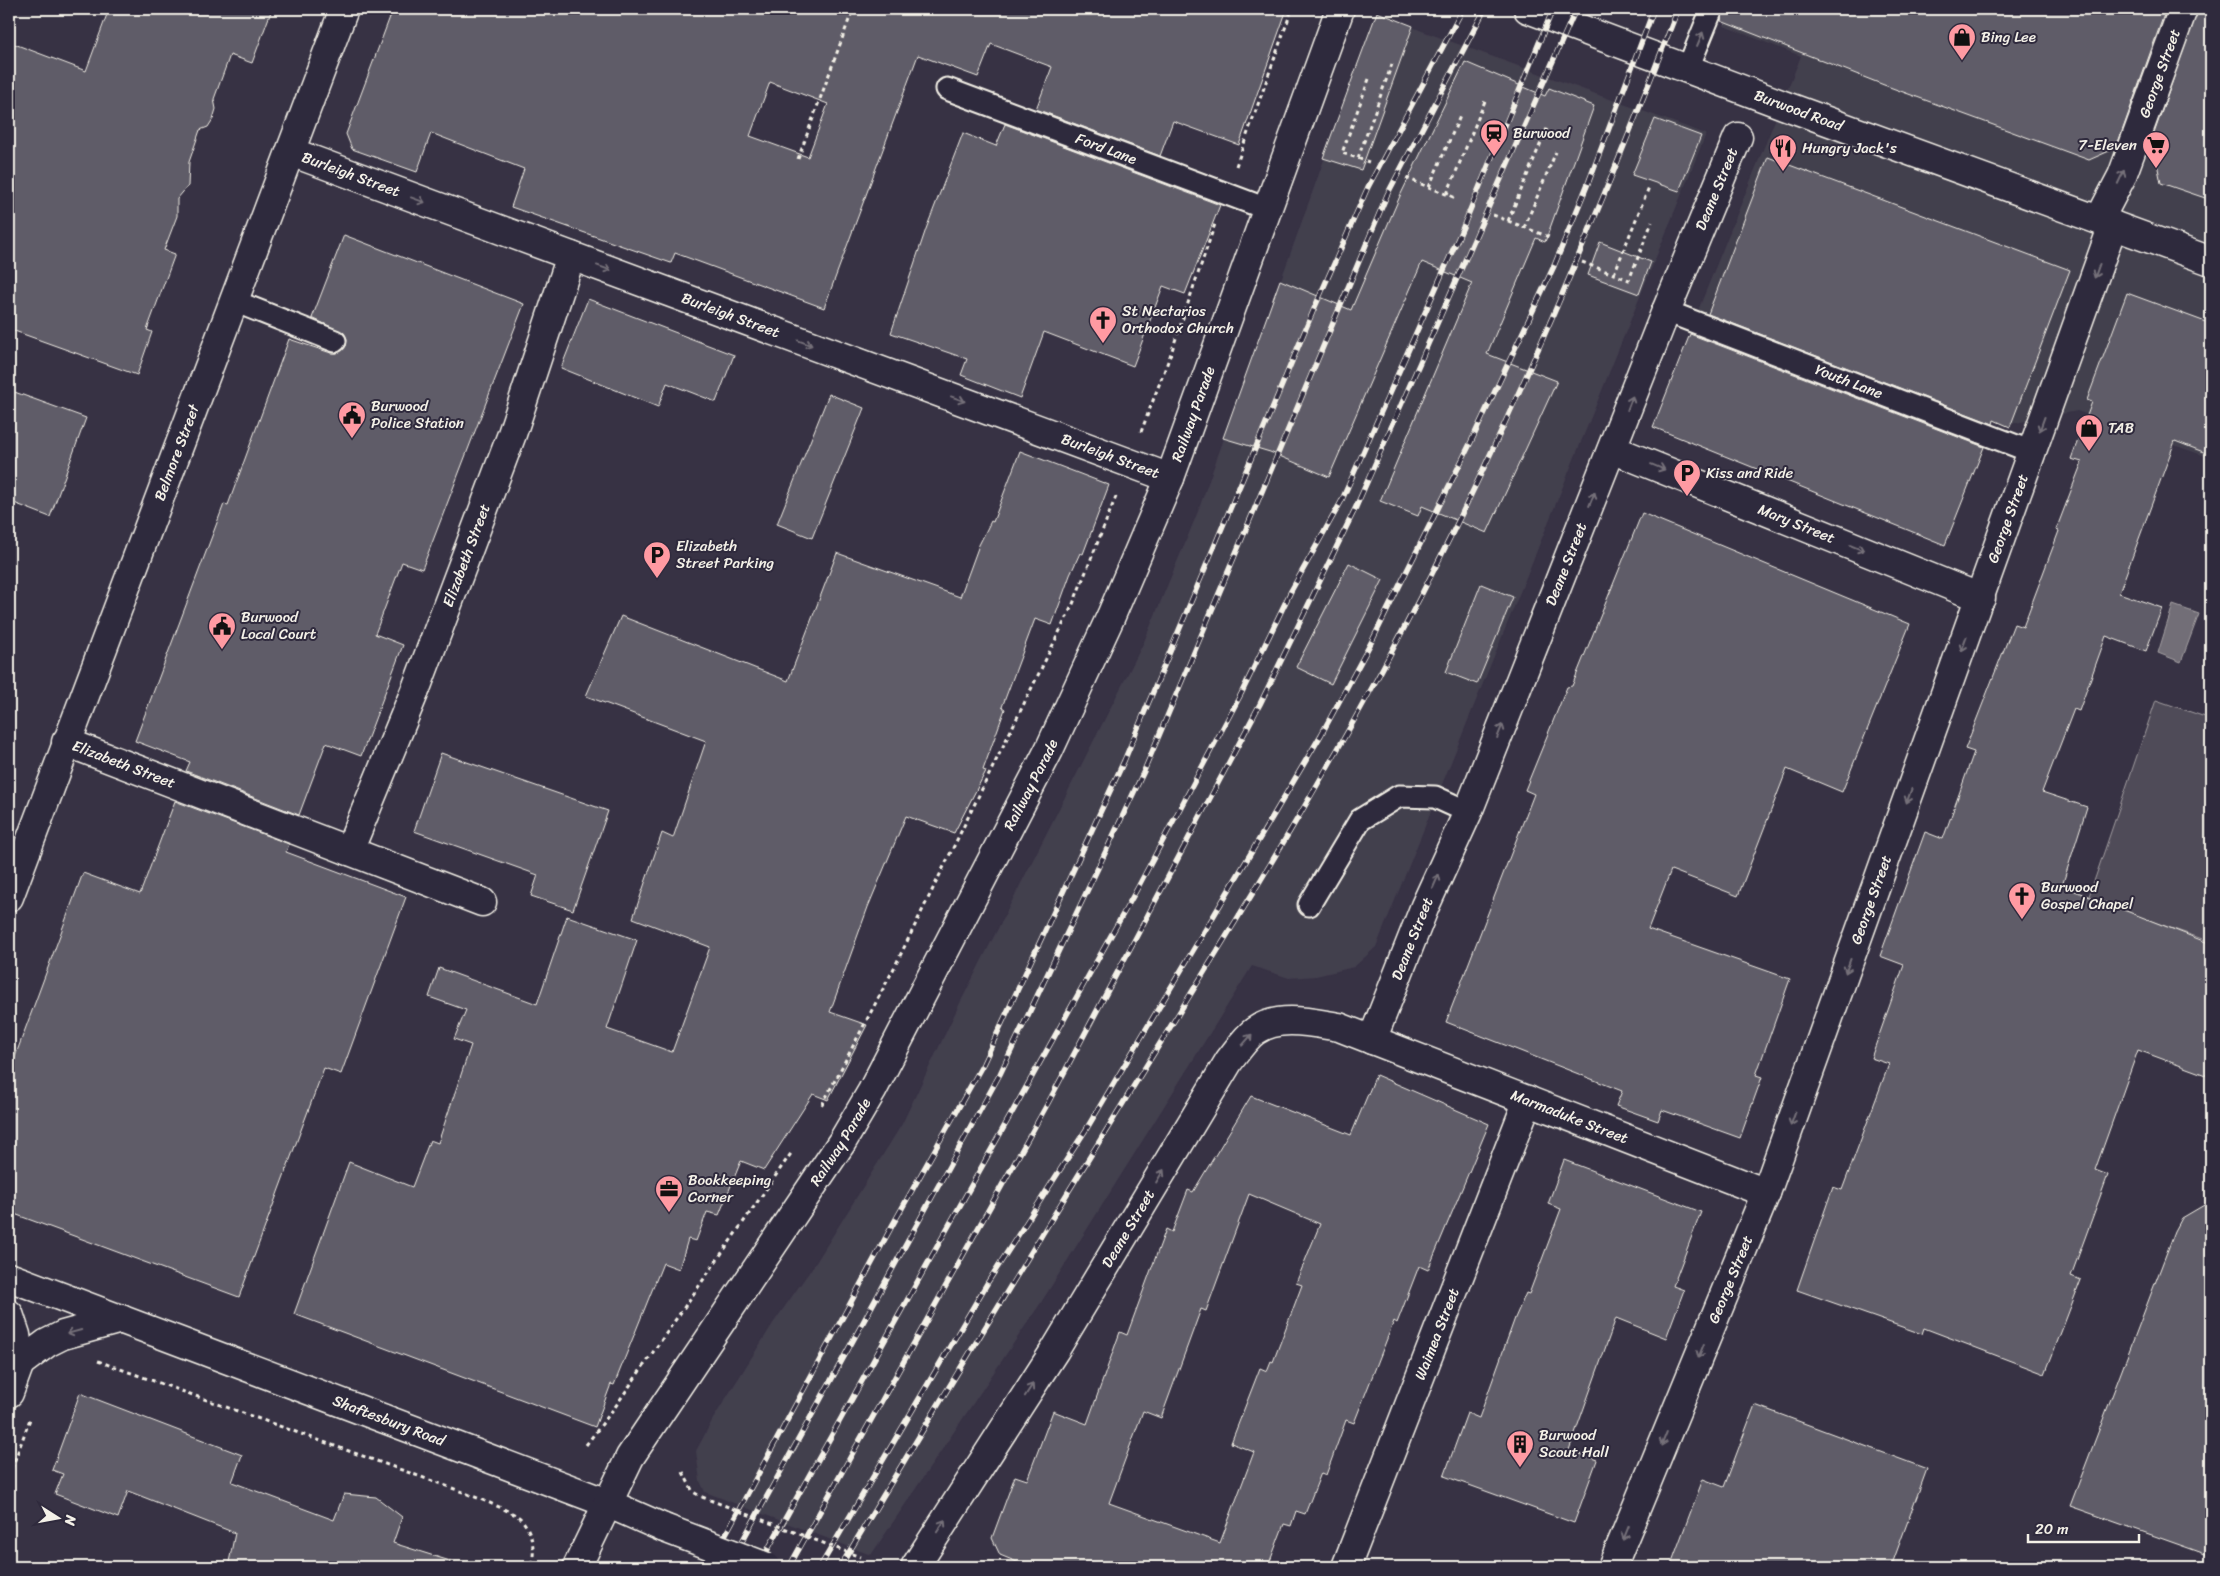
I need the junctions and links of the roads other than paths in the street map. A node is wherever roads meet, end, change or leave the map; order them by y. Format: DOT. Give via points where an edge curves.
graph roads {
  1 [pos="344,9"];
  2 [pos="1340,9"];
  3 [pos="1528,9"];
  4 [pos="1712,9"];
  5 [pos="2183,9"];
  6 [pos="1688,68"];
  7 [pos="947,89"];
  8 [pos="1738,137"];
  9 [pos="291,152"];
  10 [pos="1267,209"];
  11 [pos="2106,223"];
  12 [pos="571,256"];
  13 [pos="2211,261"];
  14 [pos="234,301"];
  15 [pos="1666,311"];
  16 [pos="335,341"];
  17 [pos="1612,448"];
  18 [pos="2032,452"];
  19 [pos="1170,478"];
  20 [pos="1981,598"];
  21 [pos="66,742"];
  22 [pos="1468,812"];
  23 [pos="349,851"];
  24 [pos="9,897"];
  25 [pos="482,902"];
  26 [pos="1309,905"];
  27 [pos="1372,1040"];
  28 [pos="1528,1100"];
  29 [pos="1766,1193"];
  30 [pos="9,1277"];
  31 [pos="9,1314"];
  32 [pos="121,1319"];
  33 [pos="20,1363"];
  34 [pos="9,1393"];
  35 [pos="607,1503"];
  36 [pos="577,1567"];
  37 [pos="767,1567"];
  38 [pos="915,1567"];
  39 [pos="1346,1567"];
  40 [pos="1612,1567"];
  1 -- 9 [label="street, Belmore Street"];
  2 -- 10 [label="street, Railway Parade"];
  3 -- 6 [label="street, Burwood Road"];
  6 -- 4 [label="lane, one-way"];
  11 -- 5 [label="street, George Street, one-way"];
  6 -- 11 [label="street, Burwood Road"];
  7 -- 10 [label="lane, Ford Lane"];
  8 -- 15 [label="street, Deane Street"];
  9 -- 12 [label="street, Burleigh Street, one-way"];
  9 -- 14 [label="street, Belmore Street"];
  10 -- 19 [label="street, Railway Parade"];
  11 -- 13 [label="street, Burwood Road"];
  11 -- 18 [label="street, George Street, one-way"];
  12 -- 19 [label="street, Burleigh Street, one-way"];
  12 -- 23 [label="street, Elizabeth Street" via="512,434 417,686"];
  14 -- 16 [label="lane"];
  14 -- 21 [label="street, Belmore Street"];
  17 -- 15 [label="street, Deane Street, one-way"];
  15 -- 18 [label="lane, Youth Lane"];
  17 -- 20 [label="street, Mary Street, one-way"];
  22 -- 17 [label="street, Deane Street, one-way"];
  18 -- 20 [label="street, George Street"];
  19 -- 35 [label="street, Railway Parade" via="1049,750 872,1091 812,1187 630,1457"];
  20 -- 29 [label="street, George Street, one-way"];
  21 -- 23 [label="street, Elizabeth Street"];
  21 -- 24 [label="street, Belmore Street"];
  22 -- 26 [label="lane" via="1435,797 1399,796 1360,820"];
  27 -- 22 [label="street, Deane Street, one-way" via="1425,906"];
  23 -- 25 [label="street, Elizabeth Street"];
  27 -- 28 [label="street, Marmaduke Street"];
  38 -- 27 [label="street, Deane Street, one-way" via="1055,1350 1229,1061 1255,1031 1276,1022 1307,1022 1339,1028"];
  28 -- 29 [label="street, Marmaduke Street"];
  28 -- 39 [label="street, Waimea Street"];
  29 -- 40 [label="street, George Street, one-way"];
  30 -- 32 [label="street, Shaftesbury Road"];
  31 -- 33 [label="street"];
  32 -- 33 [label="street, one-way" via="63,1335"];
  32 -- 35 [label="street, Shaftesbury Road"];
  33 -- 34 [label="street"];
  35 -- 36 [label="street, Railway Parade"];
  35 -- 37 [label="street, Shaftesbury Road, bridge"];
}
